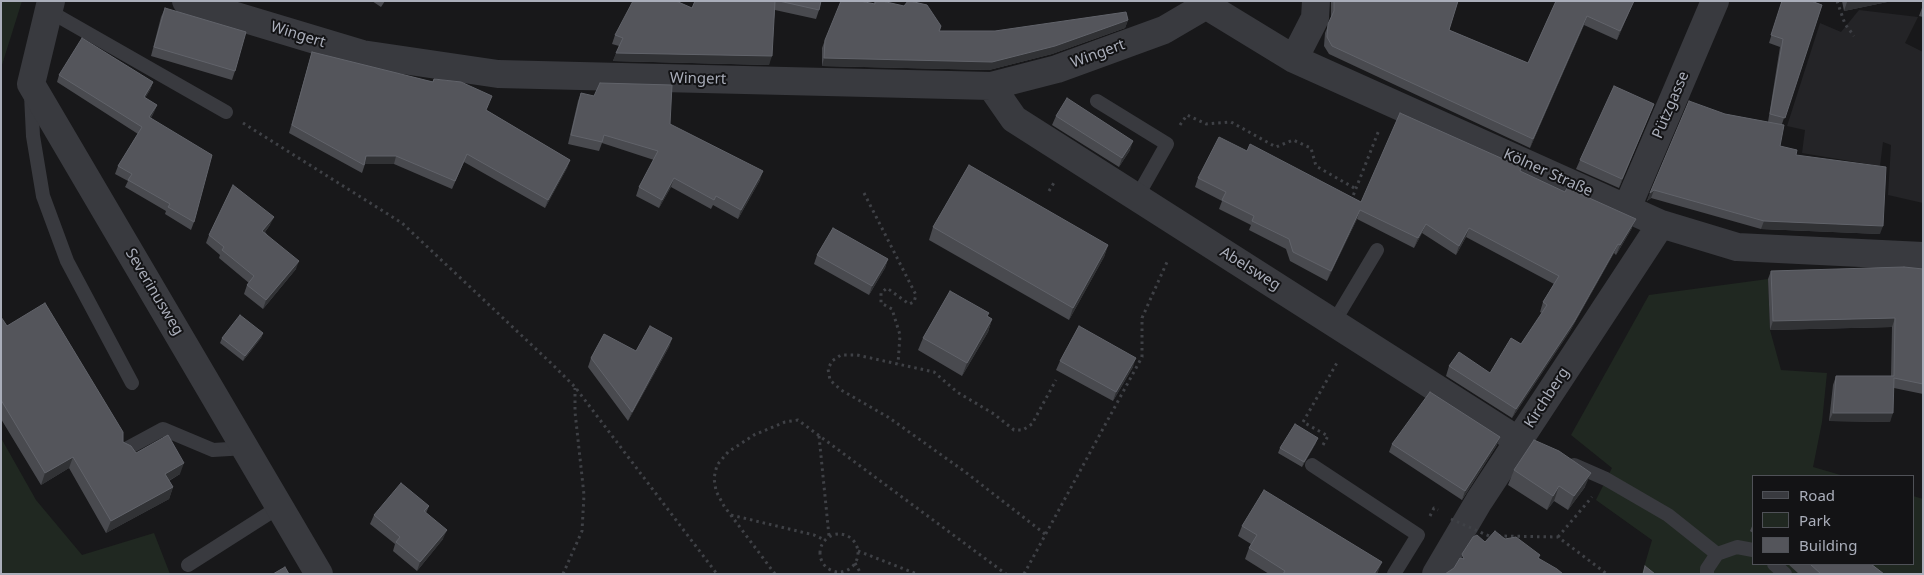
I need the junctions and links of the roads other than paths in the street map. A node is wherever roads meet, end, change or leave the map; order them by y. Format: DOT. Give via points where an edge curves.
graph roads {
  1 [pos="186,1"];
  2 [pos="1316,1"];
  3 [pos="1715,1"];
  4 [pos="1202,4"];
  5 [pos="50,6"];
  6 [pos="1294,59"];
  7 [pos="31,84"];
  8 [pos="992,86"];
  9 [pos="1097,101"];
  10 [pos="226,112"];
  11 [pos="1138,197"];
  12 [pos="1627,208"];
  13 [pos="1661,224"];
  14 [pos="1378,250"];
  15 [pos="1923,256"];
  16 [pos="1344,328"];
  17 [pos="132,383"];
  18 [pos="1523,442"];
  19 [pos="246,448"];
  20 [pos="126,450"];
  21 [pos="1562,460"];
  22 [pos="1312,465"];
  23 [pos="279,508"];
  24 [pos="1752,550"];
  25 [pos="1717,554"];
  26 [pos="188,565"];
  27 [pos="1775,565"];
  28 [pos="319,574"];
  29 [pos="1394,574"];
  30 [pos="1436,574"];
  31 [pos="1707,574"];
  32 [pos="1785,574"];
  1 -- 8 [label="street, Wingert" via="362,54 498,74"];
  2 -- 6 [label="street" via="1315,18"];
  3 -- 12 [label="street, Pützgasse"];
  4 -- 6 [label="street, Kölner Straße"];
  4 -- 8 [label="street, Wingert" via="1164,30 1057,69"];
  5 -- 7 [label="street"];
  5 -- 10 [label="lane"];
  6 -- 12 [label="street, Kölner Straße"];
  7 -- 17 [label="lane" via="32,136 43,196 67,262"];
  7 -- 19 [label="street, Severinusweg"];
  8 -- 11 [label="street, Abelsweg" via="1014,119"];
  9 -- 11 [label="lane" via="1167,144"];
  11 -- 16 [label="street, Abelsweg"];
  12 -- 13 [label="street, Kölner Straße"];
  13 -- 15 [label="street, Kölner Straße" via="1737,247"];
  13 -- 18 [label="street, Kirchberg"];
  14 -- 16 [label="lane"];
  16 -- 18 [label="street, Abelsweg"];
  18 -- 30 [label="street, Kirchberg" via="1479,502"];
  19 -- 20 [label="lane" via="213,450 163,430"];
  19 -- 23 [label="street, Severinusweg"];
  21 -- 25 [label="lane" via="1606,480 1668,515"];
  22 -- 29 [label="lane" via="1418,535"];
  23 -- 26 [label="lane"];
  23 -- 28 [label="street, Severinusweg"];
  24 -- 25 [label="lane" via="1737,546"];
  25 -- 31 [label="lane"];
  27 -- 32 [label="lane"];
}
